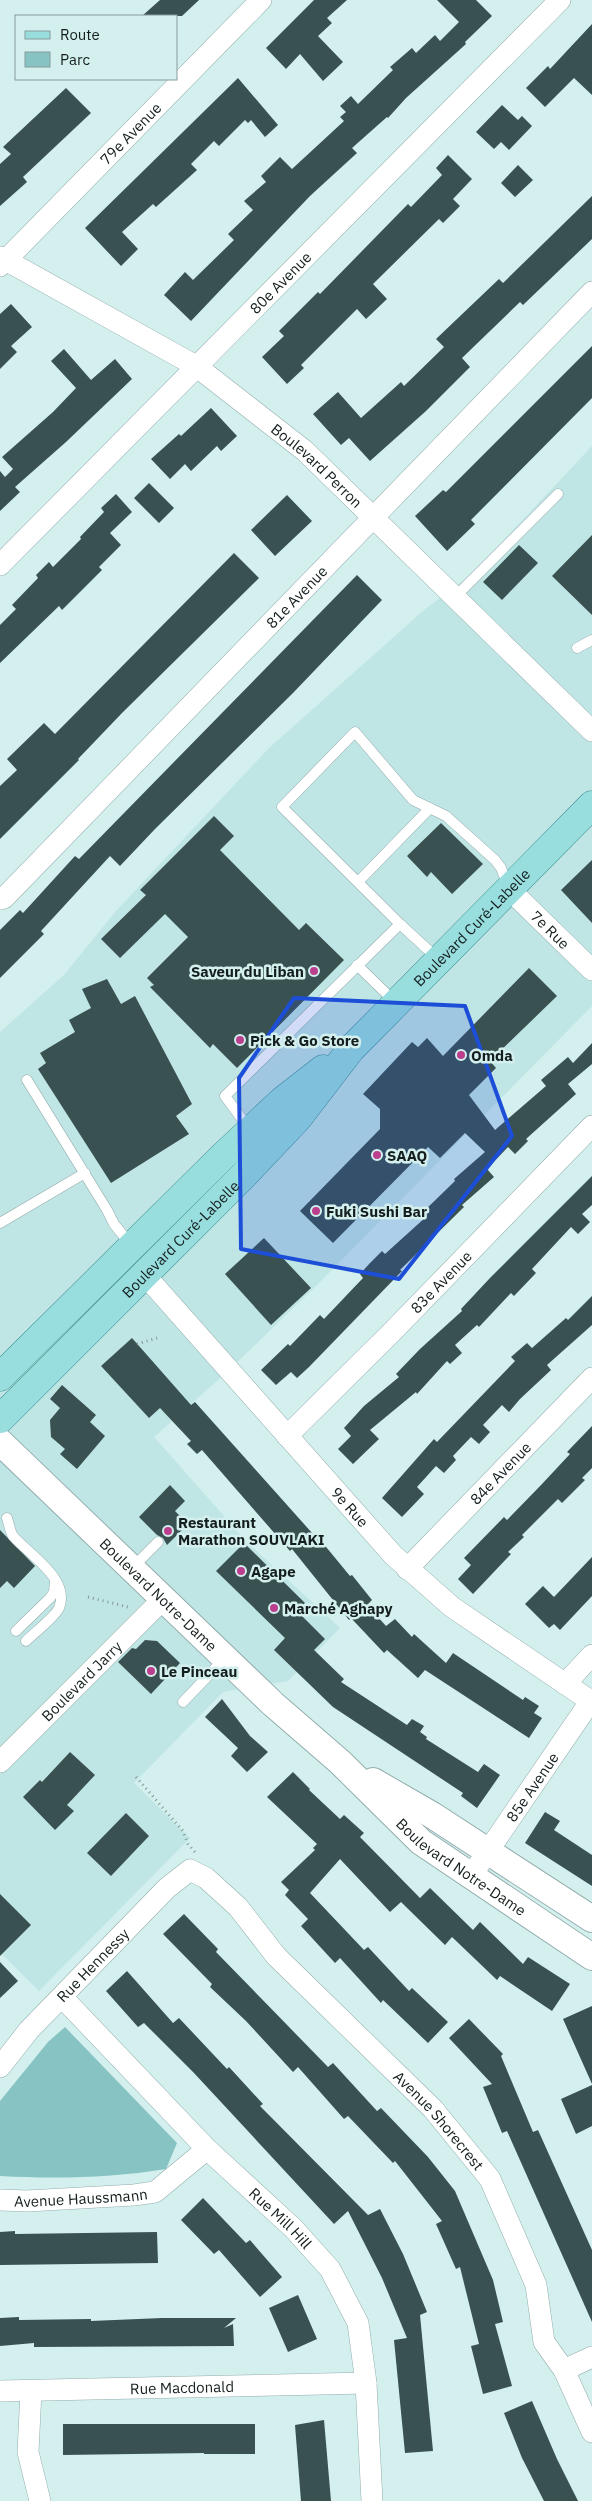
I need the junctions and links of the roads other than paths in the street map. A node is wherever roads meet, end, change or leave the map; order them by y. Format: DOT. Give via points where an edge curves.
graph roads {
  1 [pos="261,0"];
  2 [pos="560,0"];
  3 [pos="2,261"];
  4 [pos="592,292"];
  5 [pos="196,366"];
  6 [pos="558,494"];
  7 [pos="373,518"];
  8 [pos="0,565"];
  9 [pos="455,596"];
  10 [pos="592,640"];
  11 [pos="577,648"];
  12 [pos="592,731"];
  13 [pos="592,805"];
  14 [pos="430,808"];
  15 [pos="358,882"];
  16 [pos="509,889"];
  17 [pos="0,899"];
  18 [pos="400,924"];
  19 [pos="439,960"];
  20 [pos="358,965"];
  21 [pos="592,970"];
  22 [pos="396,1003"];
  23 [pos="351,1049"];
  24 [pos="27,1080"];
  25 [pos="592,1126"];
  26 [pos="250,1130"];
  27 [pos="85,1173"];
  28 [pos="0,1223"];
  29 [pos="131,1245"];
  30 [pos="144,1274"];
  31 [pos="0,1376"];
  32 [pos="592,1378"];
  33 [pos="1,1436"];
  34 [pos="286,1436"];
  35 [pos="7,1518"];
  36 [pos="158,1542"];
  37 [pos="132,1568"];
  38 [pos="407,1569"];
  39 [pos="55,1579"];
  40 [pos="163,1598"];
  41 [pos="16,1631"];
  42 [pos="26,1641"];
  43 [pos="592,1655"];
  44 [pos="225,1657"];
  45 [pos="565,1684"];
  46 [pos="592,1701"];
  47 [pos="183,1702"];
  48 [pos="0,1762"];
  49 [pos="340,1762"];
  50 [pos="489,1852"];
  51 [pos="196,1864"];
  52 [pos="471,1876"];
  53 [pos="592,1919"];
  54 [pos="592,1957"];
  55 [pos="62,1997"];
  56 [pos="0,2067"];
  57 [pos="207,2149"];
  58 [pos="0,2200"];
  59 [pos="592,2357"];
  60 [pos="564,2370"];
  61 [pos="366,2383"];
  62 [pos="31,2390"];
  63 [pos="0,2391"];
  64 [pos="592,2432"];
  65 [pos="40,2501"];
  66 [pos="372,2501"];
  1 -- 3 [label="street, 79e Avenue"];
  2 -- 5 [label="street, 80e Avenue"];
  3 -- 5 [label="street, Boulevard Perron"];
  4 -- 7 [label="street, 81e Avenue"];
  5 -- 7 [label="street, Boulevard Perron" via="305,451"];
  5 -- 8 [label="street, 80e Avenue"];
  6 -- 9 [label="lane"];
  7 -- 9 [label="street, Boulevard Perron"];
  7 -- 17 [label="street, 81e Avenue"];
  9 -- 12 [label="street, Boulevard Perron"];
  10 -- 11 [label="lane"];
  13 -- 16 [label="main road, Boulevard Curé-Labelle"];
  14 -- 15 [label="lane"];
  14 -- 15 [label="lane" via="412,800 355,732 282,807"];
  14 -- 16 [label="lane" via="446,816 495,860"];
  15 -- 18 [label="lane"];
  16 -- 19 [label="main road, Boulevard Curé-Labelle"];
  16 -- 21 [label="street, 7e Rue"];
  18 -- 19 [label="lane"];
  18 -- 20 [label="lane"];
  19 -- 22 [label="main road, Boulevard Curé-Labelle"];
  20 -- 22 [label="lane"];
  20 -- 26 [label="lane" via="224,1096"];
  22 -- 23 [label="main road, Boulevard Curé-Labelle"];
  23 -- 26 [label="main road, Boulevard Curé-Labelle" via="282,1101"];
  23 -- 30 [label="main road, Boulevard Curé-Labelle" via="298,1118"];
  24 -- 27 [label="lane"];
  25 -- 34 [label="street, 83e Avenue"];
  26 -- 29 [label="main road, Boulevard Curé-Labelle"];
  27 -- 28 [label="lane"];
  27 -- 29 [label="lane" via="114,1224"];
  29 -- 31 [label="main road, Boulevard Curé-Labelle"];
  30 -- 33 [label="main road, Boulevard Curé-Labelle"];
  30 -- 34 [label="street, 9e Rue"];
  32 -- 38 [label="street, 84e Avenue"];
  33 -- 37 [label="street, Boulevard Notre-Dame"];
  34 -- 38 [label="street, 9e Rue"];
  35 -- 39 [label="lane" via="12,1535"];
  36 -- 37 [label="lane"];
  37 -- 40 [label="street, Boulevard Notre-Dame"];
  38 -- 45 [label="street, 9e Rue" via="472,1622"];
  39 -- 41 [label="lane" via="50,1598"];
  39 -- 42 [label="lane" via="60,1596 58,1609"];
  40 -- 44 [label="street, Boulevard Notre-Dame"];
  40 -- 48 [label="street, Boulevard Jarry"];
  43 -- 45 [label="street"];
  44 -- 47 [label="lane"];
  44 -- 49 [label="street, Boulevard Notre-Dame"];
  45 -- 46 [label="street, 9e Rue"];
  46 -- 50 [label="street, 85e Avenue"];
  49 -- 50 [label="street, Boulevard Notre-Dame"];
  49 -- 52 [label="street, Boulevard Notre-Dame" via="421,1842"];
  50 -- 52 [label="street, 85e Avenue"];
  50 -- 53 [label="street, Boulevard Notre-Dame"];
  51 -- 55 [label="street, Rue Hennessy" via="167,1888"];
  51 -- 60 [label="street, Avenue Shorecrest" via="206,1878 238,1907 276,1956 432,2109 490,2179 536,2285 544,2342"];
  52 -- 54 [label="street, Boulevard Notre-Dame"];
  55 -- 56 [label="street, Rue Hennessy" via="29,2030"];
  55 -- 57 [label="street, Rue Mill Hill"];
  57 -- 58 [label="street, Avenue Haussmann" via="155,2192"];
  57 -- 61 [label="street, Rue Mill Hill" via="293,2228 330,2269 358,2323"];
  59 -- 60 [label="street"];
  60 -- 64 [label="street, Avenue Shorecrest"];
  61 -- 62 [label="street, Rue Macdonald"];
  61 -- 66 [label="street, Rue Mill Hill"];
  62 -- 63 [label="street, Rue Macdonald"];
  62 -- 65 [label="street" via="28,2452"];
}
